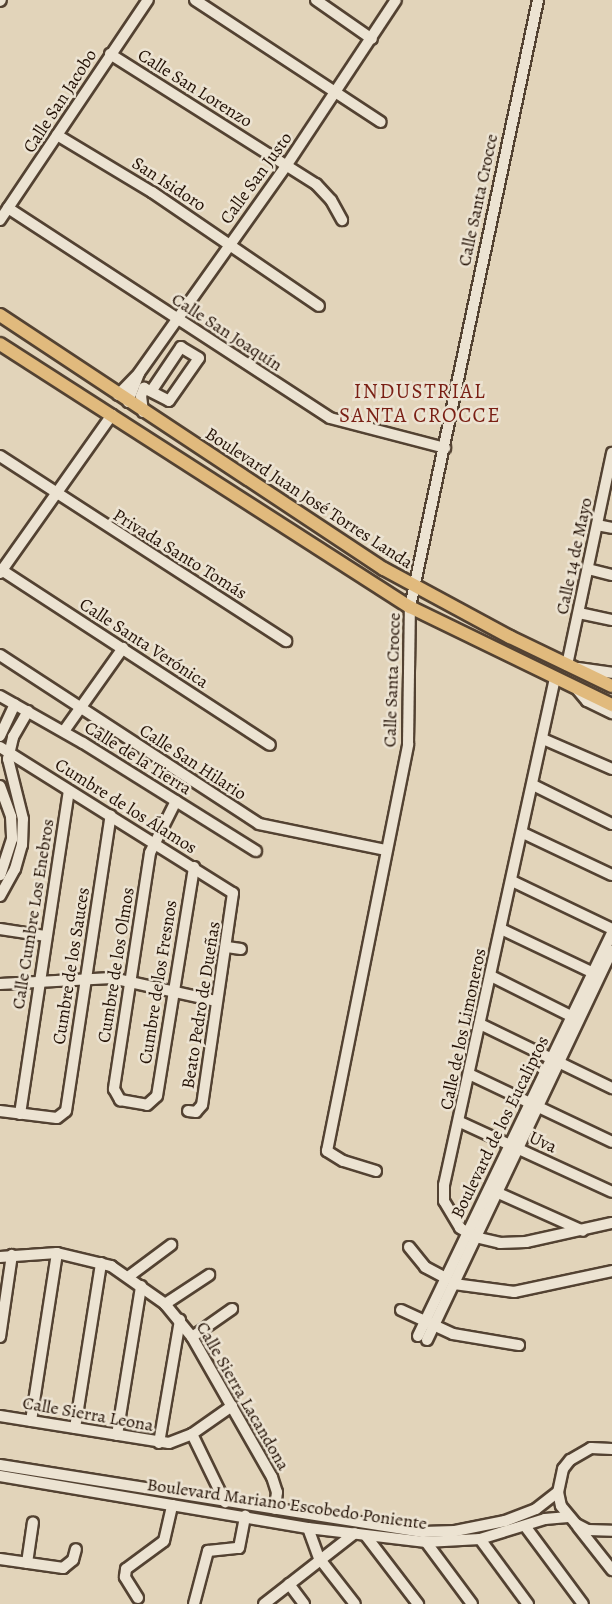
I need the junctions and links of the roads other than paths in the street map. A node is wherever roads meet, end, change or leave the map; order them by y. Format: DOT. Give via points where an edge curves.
graph roads {
  1 [pos="148,0"];
  2 [pos="195,0"];
  3 [pos="316,0"];
  4 [pos="396,0"];
  5 [pos="538,0"];
  6 [pos="372,39"];
  7 [pos="110,54"];
  8 [pos="337,92"];
  9 [pos="381,122"];
  10 [pos="57,135"];
  11 [pos="286,166"];
  12 [pos="8,208"];
  13 [pos="0,220"];
  14 [pos="342,220"];
  15 [pos="228,244"];
  16 [pos="319,306"];
  17 [pos="0,315"];
  18 [pos="176,320"];
  19 [pos="0,344"];
  20 [pos="152,390"];
  21 [pos="123,398"];
  22 [pos="143,412"];
  23 [pos="112,415"];
  24 [pos="445,448"];
  25 [pos="612,453"];
  26 [pos="0,456"];
  27 [pos="609,482"];
  28 [pos="56,496"];
  29 [pos="597,525"];
  30 [pos="612,528"];
  31 [pos="588,569"];
  32 [pos="1,571"];
  33 [pos="612,575"];
  34 [pos="416,587"];
  35 [pos="410,607"];
  36 [pos="579,613"];
  37 [pos="612,620"];
  38 [pos="286,641"];
  39 [pos="123,648"];
  40 [pos="0,656"];
  41 [pos="570,666"];
  42 [pos="612,673"];
  43 [pos="555,678"];
  44 [pos="612,686"];
  45 [pos="576,688"];
  46 [pos="0,696"];
  47 [pos="15,704"];
  48 [pos="612,705"];
  49 [pos="80,708"];
  50 [pos="28,711"];
  51 [pos="612,713"];
  52 [pos="64,731"];
  53 [pos="0,736"];
  54 [pos="543,739"];
  55 [pos="270,745"];
  56 [pos="4,749"];
  57 [pos="612,770"];
  58 [pos="533,785"];
  59 [pos="0,788"];
  60 [pos="69,791"];
  61 [pos="176,801"];
  62 [pos="111,815"];
  63 [pos="612,824"];
  64 [pos="523,833"];
  65 [pos="154,841"];
  66 [pos="386,850"];
  67 [pos="255,851"];
  68 [pos="194,867"];
  69 [pos="0,875"];
  70 [pos="612,875"];
  71 [pos="512,881"];
  72 [pos="233,893"];
  73 [pos="0,896"];
  74 [pos="501,929"];
  75 [pos="0,930"];
  76 [pos="612,931"];
  77 [pos="46,936"];
  78 [pos="227,947"];
  79 [pos="241,950"];
  80 [pos="612,951"];
  81 [pos="596,974"];
  82 [pos="491,976"];
  83 [pos="86,977"];
  84 [pos="40,980"];
  85 [pos="131,980"];
  86 [pos="0,984"];
  87 [pos="174,991"];
  88 [pos="216,1000"];
  89 [pos="575,1018"];
  90 [pos="480,1024"];
  91 [pos="555,1060"];
  92 [pos="469,1074"];
  93 [pos="612,1088"];
  94 [pos="154,1102"];
  95 [pos="534,1104"];
  96 [pos="0,1111"];
  97 [pos="188,1111"];
  98 [pos="20,1114"];
  99 [pos="460,1122"];
  100 [pos="612,1142"];
  101 [pos="514,1147"];
  102 [pos="376,1171"];
  103 [pos="611,1188"];
  104 [pos="496,1192"];
  105 [pos="612,1222"];
  106 [pos="583,1231"];
  107 [pos="471,1235"];
  108 [pos="171,1245"];
  109 [pos="409,1247"];
  110 [pos="57,1253"];
  111 [pos="12,1255"];
  112 [pos="0,1257"];
  113 [pos="101,1263"];
  114 [pos="612,1271"];
  115 [pos="209,1275"];
  116 [pos="128,1276"];
  117 [pos="450,1281"];
  118 [pos="141,1286"];
  119 [pos="165,1304"];
  120 [pos="232,1309"];
  121 [pos="401,1310"];
  122 [pos="180,1320"];
  123 [pos="429,1325"];
  124 [pos="0,1337"];
  125 [pos="192,1337"];
  126 [pos="423,1338"];
  127 [pos="519,1345"];
  128 [pos="232,1406"];
  129 [pos="0,1416"];
  130 [pos="31,1421"];
  131 [pos="75,1428"];
  132 [pos="192,1434"];
  133 [pos="117,1435"];
  134 [pos="159,1443"];
  135 [pos="612,1449"];
  136 [pos="0,1465"];
  137 [pos="0,1476"];
  138 [pos="110,1489"];
  139 [pos="558,1492"];
  140 [pos="225,1502"];
  141 [pos="172,1505"];
  142 [pos="275,1509"];
  143 [pos="245,1516"];
  144 [pos="572,1521"];
  145 [pos="33,1522"];
  146 [pos="525,1526"];
  147 [pos="308,1528"];
  148 [pos="612,1531"];
  149 [pos="361,1534"];
  150 [pos="480,1539"];
  151 [pos="426,1542"];
  152 [pos="76,1549"];
  153 [pos="0,1558"];
  154 [pos="320,1558"];
  155 [pos="27,1563"];
  156 [pos="612,1570"];
  157 [pos="289,1584"];
  158 [pos="138,1598"];
  159 [pos="194,1604"];
  160 [pos="264,1604"];
  161 [pos="304,1604"];
  162 [pos="355,1604"];
  163 [pos="418,1604"];
  164 [pos="472,1604"];
  165 [pos="528,1604"];
  166 [pos="583,1604"];
  1 -- 7 [label="street, Calle San Jacobo"];
  2 -- 8 [label="street"];
  3 -- 6 [label="street"];
  4 -- 6 [label="street, Calle San Justo"];
  5 -- 24 [label="street, Calle Santa Crocce"];
  6 -- 8 [label="street, Calle San Justo"];
  7 -- 10 [label="street, Calle San Jacobo"];
  7 -- 11 [label="street, Calle San Lorenzo"];
  8 -- 9 [label="street"];
  8 -- 11 [label="street, Calle San Justo"];
  10 -- 12 [label="street, Calle San Jacobo"];
  10 -- 15 [label="street, San Isidoro"];
  11 -- 14 [label="street, Calle San Lorenzo" via="322,189"];
  11 -- 15 [label="street, Calle San Justo"];
  12 -- 13 [label="street, Calle San Jacobo"];
  12 -- 18 [label="street, Calle San Joaquín"];
  15 -- 16 [label="street, San Isidoro"];
  15 -- 18 [label="street, Calle San Justo"];
  17 -- 21 [label="main road, Boulevard Juan José Torres Landa"];
  18 -- 21 [label="street, Calle San Justo"];
  18 -- 24 [label="street, Calle San Joaquín" via="337,422"];
  19 -- 23 [label="main road, Boulevard Juan José Torres Landa"];
  20 -- 20 [label="street" via="181,347 199,358 169,401"];
  20 -- 22 [label="street" via="142,390"];
  21 -- 22 [label="main road, Boulevard Juan José Torres Landa"];
  22 -- 34 [label="main road, Boulevard Juan José Torres Landa"];
  23 -- 28 [label="street"];
  23 -- 35 [label="main road, Boulevard Juan José Torres Landa"];
  24 -- 34 [label="street, Calle Santa Crocce"];
  25 -- 27 [label="street, Calle 14 de Mayo"];
  26 -- 28 [label="street, Privada Santo Tomás"];
  27 -- 29 [label="street, Calle 14 de Mayo"];
  28 -- 32 [label="street"];
  28 -- 38 [label="street, Privada Santo Tomás"];
  29 -- 30 [label="street"];
  29 -- 31 [label="street, Calle 14 de Mayo"];
  31 -- 33 [label="street"];
  31 -- 36 [label="street, Calle 14 de Mayo"];
  32 -- 39 [label="street, Calle Santa Verónica"];
  34 -- 35 [label="street, Calle Santa Crocce"];
  34 -- 41 [label="main road, Boulevard Juan José Torres Landa"];
  35 -- 43 [label="main road, Boulevard Juan José Torres Landa"];
  35 -- 66 [label="street, Calle Santa Crocce" via="408,744"];
  36 -- 37 [label="street"];
  36 -- 41 [label="street, Calle 14 de Mayo"];
  39 -- 49 [label="street"];
  39 -- 55 [label="street, Calle Santa Verónica"];
  40 -- 49 [label="street, Calle San Hilario"];
  41 -- 42 [label="street"];
  41 -- 44 [label="main road, Boulevard Juan José Torres Landa"];
  43 -- 45 [label="main road, Boulevard Juan José Torres Landa"];
  43 -- 54 [label="street, Calle de los Limoneros"];
  45 -- 48 [label="main road, Boulevard Juan José Torres Landa"];
  45 -- 51 [label="street" via="587,701"];
  46 -- 47 [label="street, Calle de la Tierra"];
  47 -- 50 [label="street, Calle de la Tierra"];
  47 -- 53 [label="street"];
  49 -- 52 [label="street"];
  49 -- 66 [label="street, Calle San Hilario" via="266,827"];
  50 -- 52 [label="street, Calle de la Tierra"];
  50 -- 56 [label="street"];
  52 -- 61 [label="street, Calle de la Tierra"];
  54 -- 57 [label="street"];
  54 -- 58 [label="street, Calle de los Limoneros"];
  56 -- 60 [label="street, Cumbre de los Álamos"];
  56 -- 73 [label="street" via="23,830 18,862"];
  58 -- 63 [label="street"];
  58 -- 64 [label="street, Calle de los Limoneros"];
  59 -- 69 [label="street" via="8,804 12,839"];
  60 -- 62 [label="street, Cumbre de los Álamos"];
  60 -- 77 [label="street, Calle Cumbre Los Enebros"];
  61 -- 65 [label="street, Cumbre de los Olmos"];
  61 -- 67 [label="street, Calle de la Tierra"];
  62 -- 65 [label="street, Cumbre de los Álamos"];
  62 -- 83 [label="street, Cumbre de los Sauces"];
  64 -- 70 [label="street"];
  64 -- 71 [label="street, Calle de los Limoneros"];
  65 -- 68 [label="street, Cumbre de los Álamos"];
  65 -- 85 [label="street, Cumbre de los Olmos"];
  66 -- 102 [label="street, Calle Santa Crocce" via="327,1150 343,1161"];
  68 -- 72 [label="street, Cumbre de los Álamos"];
  68 -- 87 [label="street, Cumbre de los Fresnos"];
  71 -- 74 [label="street, Calle de los Limoneros"];
  71 -- 76 [label="street"];
  72 -- 78 [label="street, Beato Pedro de Dueñas"];
  74 -- 81 [label="street"];
  74 -- 82 [label="street, Calle de los Limoneros"];
  75 -- 77 [label="street"];
  76 -- 81 [label="street, Boulevard de los Eucaliptos"];
  77 -- 84 [label="street, Calle Cumbre Los Enebros"];
  78 -- 79 [label="street"];
  78 -- 88 [label="street, Beato Pedro de Dueñas"];
  80 -- 81 [label="street, Boulevard de los Eucaliptos"];
  81 -- 89 [label="street, Boulevard de los Eucaliptos"];
  82 -- 89 [label="street"];
  82 -- 90 [label="street, Calle de los Limoneros"];
  83 -- 84 [label="street"];
  83 -- 85 [label="street"];
  83 -- 98 [label="street, Cumbre de los Sauces" via="66,1111 57,1118"];
  84 -- 86 [label="street"];
  84 -- 98 [label="street, Calle Cumbre Los Enebros"];
  85 -- 87 [label="street"];
  85 -- 94 [label="street, Cumbre de los Olmos" via="115,1095 129,1102"];
  87 -- 88 [label="street"];
  87 -- 94 [label="street, Cumbre de los Fresnos"];
  88 -- 97 [label="street, Beato Pedro de Dueñas" via="202,1105 196,1112"];
  89 -- 91 [label="street, Boulevard de los Eucaliptos"];
  90 -- 91 [label="street"];
  90 -- 92 [label="street, Calle de los Limoneros"];
  91 -- 93 [label="street"];
  91 -- 95 [label="street, Boulevard de los Eucaliptos"];
  92 -- 95 [label="street"];
  92 -- 99 [label="street, Calle de los Limoneros"];
  95 -- 100 [label="street"];
  95 -- 101 [label="street, Boulevard de los Eucaliptos"];
  96 -- 98 [label="street"];
  99 -- 101 [label="street, Uva"];
  99 -- 107 [label="street, Calle de los Limoneros" via="443,1194 447,1210"];
  101 -- 103 [label="street, Uva"];
  101 -- 104 [label="street, Boulevard de los Eucaliptos"];
  101 -- 107 [label="street, Boulevard de los Eucaliptos"];
  104 -- 106 [label="street"];
  104 -- 107 [label="street, Boulevard de los Eucaliptos"];
  105 -- 106 [label="street"];
  106 -- 107 [label="street" via="513,1244"];
  107 -- 117 [label="street, Boulevard de los Eucaliptos"];
  108 -- 116 [label="street"];
  109 -- 117 [label="street" via="425,1267"];
  110 -- 111 [label="street, Calle Sierra Lacandona"];
  110 -- 113 [label="street, Calle Sierra Lacandona"];
  110 -- 130 [label="street"];
  111 -- 112 [label="street, Calle Sierra Lacandona"];
  111 -- 124 [label="street"];
  113 -- 116 [label="street, Calle Sierra Lacandona"];
  113 -- 131 [label="street"];
  114 -- 117 [label="street" via="514,1292"];
  115 -- 119 [label="street"];
  116 -- 118 [label="street, Calle Sierra Lacandona"];
  117 -- 123 [label="street, Boulevard de los Eucaliptos"];
  118 -- 119 [label="street, Calle Sierra Lacandona"];
  118 -- 133 [label="street"];
  119 -- 122 [label="street, Calle Sierra Lacandona"];
  120 -- 125 [label="street"];
  121 -- 123 [label="street"];
  122 -- 125 [label="street, Calle Sierra Lacandona"];
  122 -- 134 [label="street"];
  123 -- 126 [label="street, Boulevard de los Eucaliptos"];
  123 -- 127 [label="street" via="469,1338"];
  125 -- 128 [label="street, Calle Sierra Lacandona"];
  128 -- 132 [label="street, Calle Sierra Leona"];
  128 -- 142 [label="street, Calle Sierra Lacandona" via="275,1485"];
  129 -- 130 [label="street, Calle Sierra Leona"];
  130 -- 131 [label="street, Calle Sierra Leona"];
  131 -- 133 [label="street, Calle Sierra Leona"];
  132 -- 134 [label="street, Calle Sierra Leona" via="172,1443"];
  132 -- 140 [label="street"];
  133 -- 134 [label="street, Calle Sierra Leona"];
  135 -- 139 [label="street" via="591,1448 570,1460 563,1469"];
  136 -- 138 [label="street, Boulevard Mariano Escobedo Poniente"];
  137 -- 138 [label="street, Boulevard Mariano Escobedo Poniente"];
  138 -- 140 [label="street, Boulevard Mariano Escobedo Poniente"];
  138 -- 141 [label="street, Boulevard Mariano Escobedo Poniente"];
  139 -- 142 [label="street, Boulevard Mariano Escobedo Poniente" via="543,1505 505,1521 441,1532"];
  139 -- 144 [label="street"];
  140 -- 142 [label="street, Boulevard Mariano Escobedo Poniente"];
  141 -- 143 [label="street, Boulevard Mariano Escobedo Poniente"];
  141 -- 158 [label="street" via="164,1541 126,1569 125,1577"];
  143 -- 147 [label="street, Boulevard Mariano Escobedo Poniente"];
  143 -- 159 [label="street" via="239,1548 208,1551"];
  144 -- 146 [label="street, Boulevard Mariano Escobedo Poniente" via="554,1517"];
  144 -- 148 [label="street" via="588,1530"];
  144 -- 156 [label="street"];
  145 -- 155 [label="street"];
  146 -- 150 [label="street, Boulevard Mariano Escobedo Poniente"];
  146 -- 166 [label="street"];
  147 -- 149 [label="street, Boulevard Mariano Escobedo Poniente"];
  147 -- 154 [label="street"];
  149 -- 151 [label="street, Boulevard Mariano Escobedo Poniente"];
  149 -- 154 [label="street"];
  149 -- 163 [label="street"];
  150 -- 151 [label="street, Boulevard Mariano Escobedo Poniente"];
  150 -- 165 [label="street"];
  151 -- 164 [label="street"];
  152 -- 155 [label="street" via="73,1560 63,1568"];
  153 -- 155 [label="street"];
  154 -- 157 [label="street"];
  154 -- 162 [label="street"];
  157 -- 160 [label="street"];
  157 -- 161 [label="street"];
}
